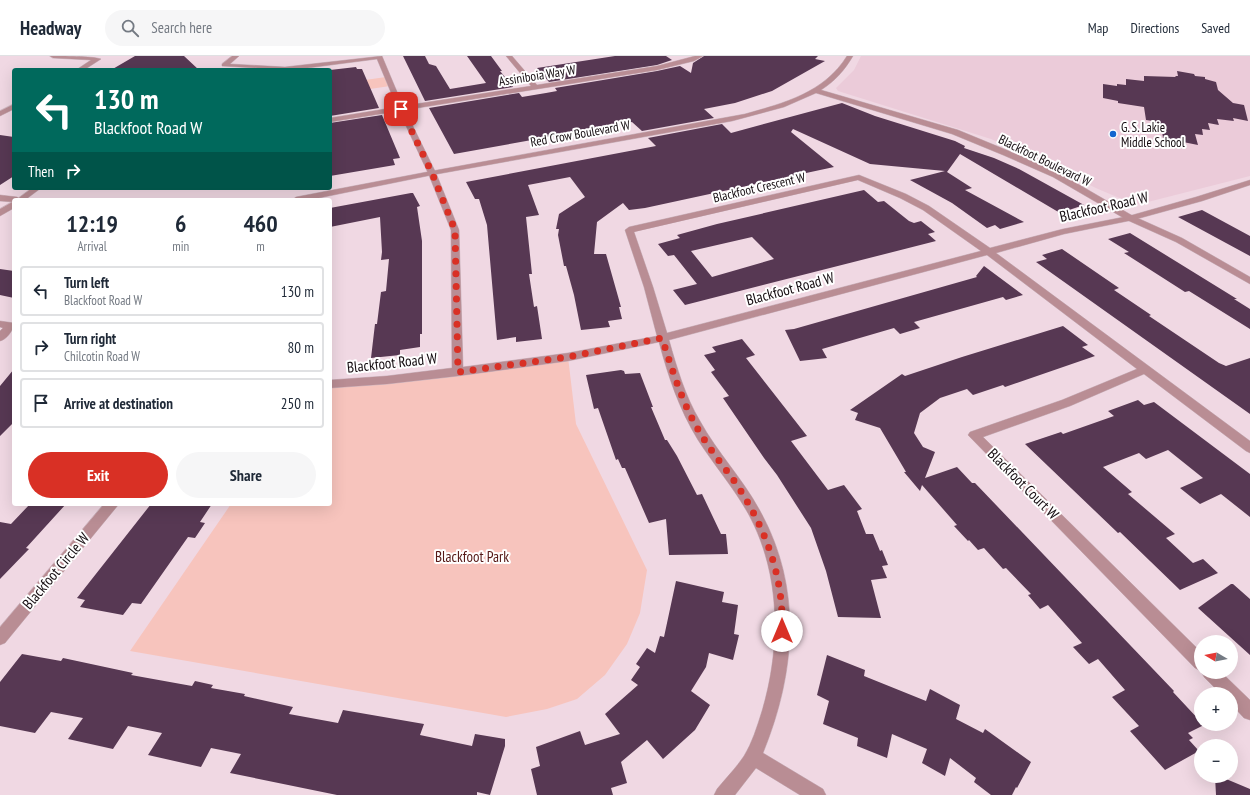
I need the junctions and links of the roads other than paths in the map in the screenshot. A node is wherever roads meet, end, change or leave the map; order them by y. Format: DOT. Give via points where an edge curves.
graph roads {
  1 [pos="53,56"];
  2 [pos="236,56"];
  3 [pos="509,56"];
  4 [pos="700,56"];
  5 [pos="850,56"];
  6 [pos="379,57"];
  7 [pos="102,58"];
  8 [pos="83,68"];
  9 [pos="261,68"];
  10 [pos="299,68"];
  11 [pos="535,87"];
  12 [pos="817,91"];
  13 [pos="12,107"];
  14 [pos="401,109"];
  15 [pos="0,114"];
  16 [pos="332,120"];
  17 [pos="432,173"];
  18 [pos="1250,182"];
  19 [pos="34,190"];
  20 [pos="0,198"];
  21 [pos="21,198"];
  22 [pos="306,198"];
  23 [pos="12,199"];
  24 [pos="12,205"];
  25 [pos="0,213"];
  26 [pos="1130,218"];
  27 [pos="989,252"];
  28 [pos="1250,281"];
  29 [pos="0,324"];
  30 [pos="0,338"];
  31 [pos="662,338"];
  32 [pos="1144,370"];
  33 [pos="458,372"];
  34 [pos="332,384"];
  35 [pos="1250,448"];
  36 [pos="110,506"];
  37 [pos="0,638"];
  38 [pos="1194,656"];
  39 [pos="1217,679"];
  40 [pos="1250,712"];
  41 [pos="753,757"];
  42 [pos="723,795"];
  43 [pos="817,795"];
  1 -- 7 [label="street"];
  2 -- 9 [label="street" via="224,65"];
  3 -- 11 [label="street"];
  4 -- 11 [label="street, Assiniboia Way W" via="657,68"];
  5 -- 12 [label="street, Red Crow Boulevard W" via="843,68"];
  6 -- 10 [label="street"];
  6 -- 14 [label="street"];
  7 -- 8 [label="street"];
  11 -- 14 [label="street, Assiniboia Way W"];
  12 -- 17 [label="street, Red Crow Boulevard W" via="776,107 732,119"];
  12 -- 26 [label="street, Blackfoot Boulevard W" via="925,123 984,144 1056,175"];
  13 -- 15 [label="street"];
  14 -- 16 [label="street, Assiniboia Way W"];
  14 -- 17 [label="street"];
  17 -- 22 [label="street, Red Crow Boulevard W"];
  17 -- 33 [label="street" via="455,230"];
  18 -- 26 [label="street, Blackfoot Road W"];
  19 -- 21 [label="street"];
  20 -- 23 [label="street"];
  24 -- 25 [label="street"];
  26 -- 27 [label="street, Blackfoot Road W" via="1063,232"];
  26 -- 28 [label="street, Blackfoot Boulevard W" via="1179,240"];
  27 -- 31 [label="street, Blackfoot Road W"];
  27 -- 31 [label="street, Blackfoot Crescent W" via="926,208 859,177 629,230"];
  27 -- 32 [label="street"];
  29 -- 30 [label="street" via="10,325"];
  31 -- 33 [label="street, Blackfoot Road W" via="568,357"];
  31 -- 41 [label="street" via="676,385 688,410 702,436 754,514 768,542 777,574 783,615 782,663 773,705"];
  32 -- 35 [label="street"];
  32 -- 38 [label="street, Blackfoot Court W" via="1066,403 974,435"];
  33 -- 34 [label="street, Blackfoot Road W"];
  36 -- 37 [label="street, Blackfoot Circle W"];
  39 -- 40 [label="street"];
  41 -- 42 [label="street"];
  41 -- 43 [label="street"];
}
